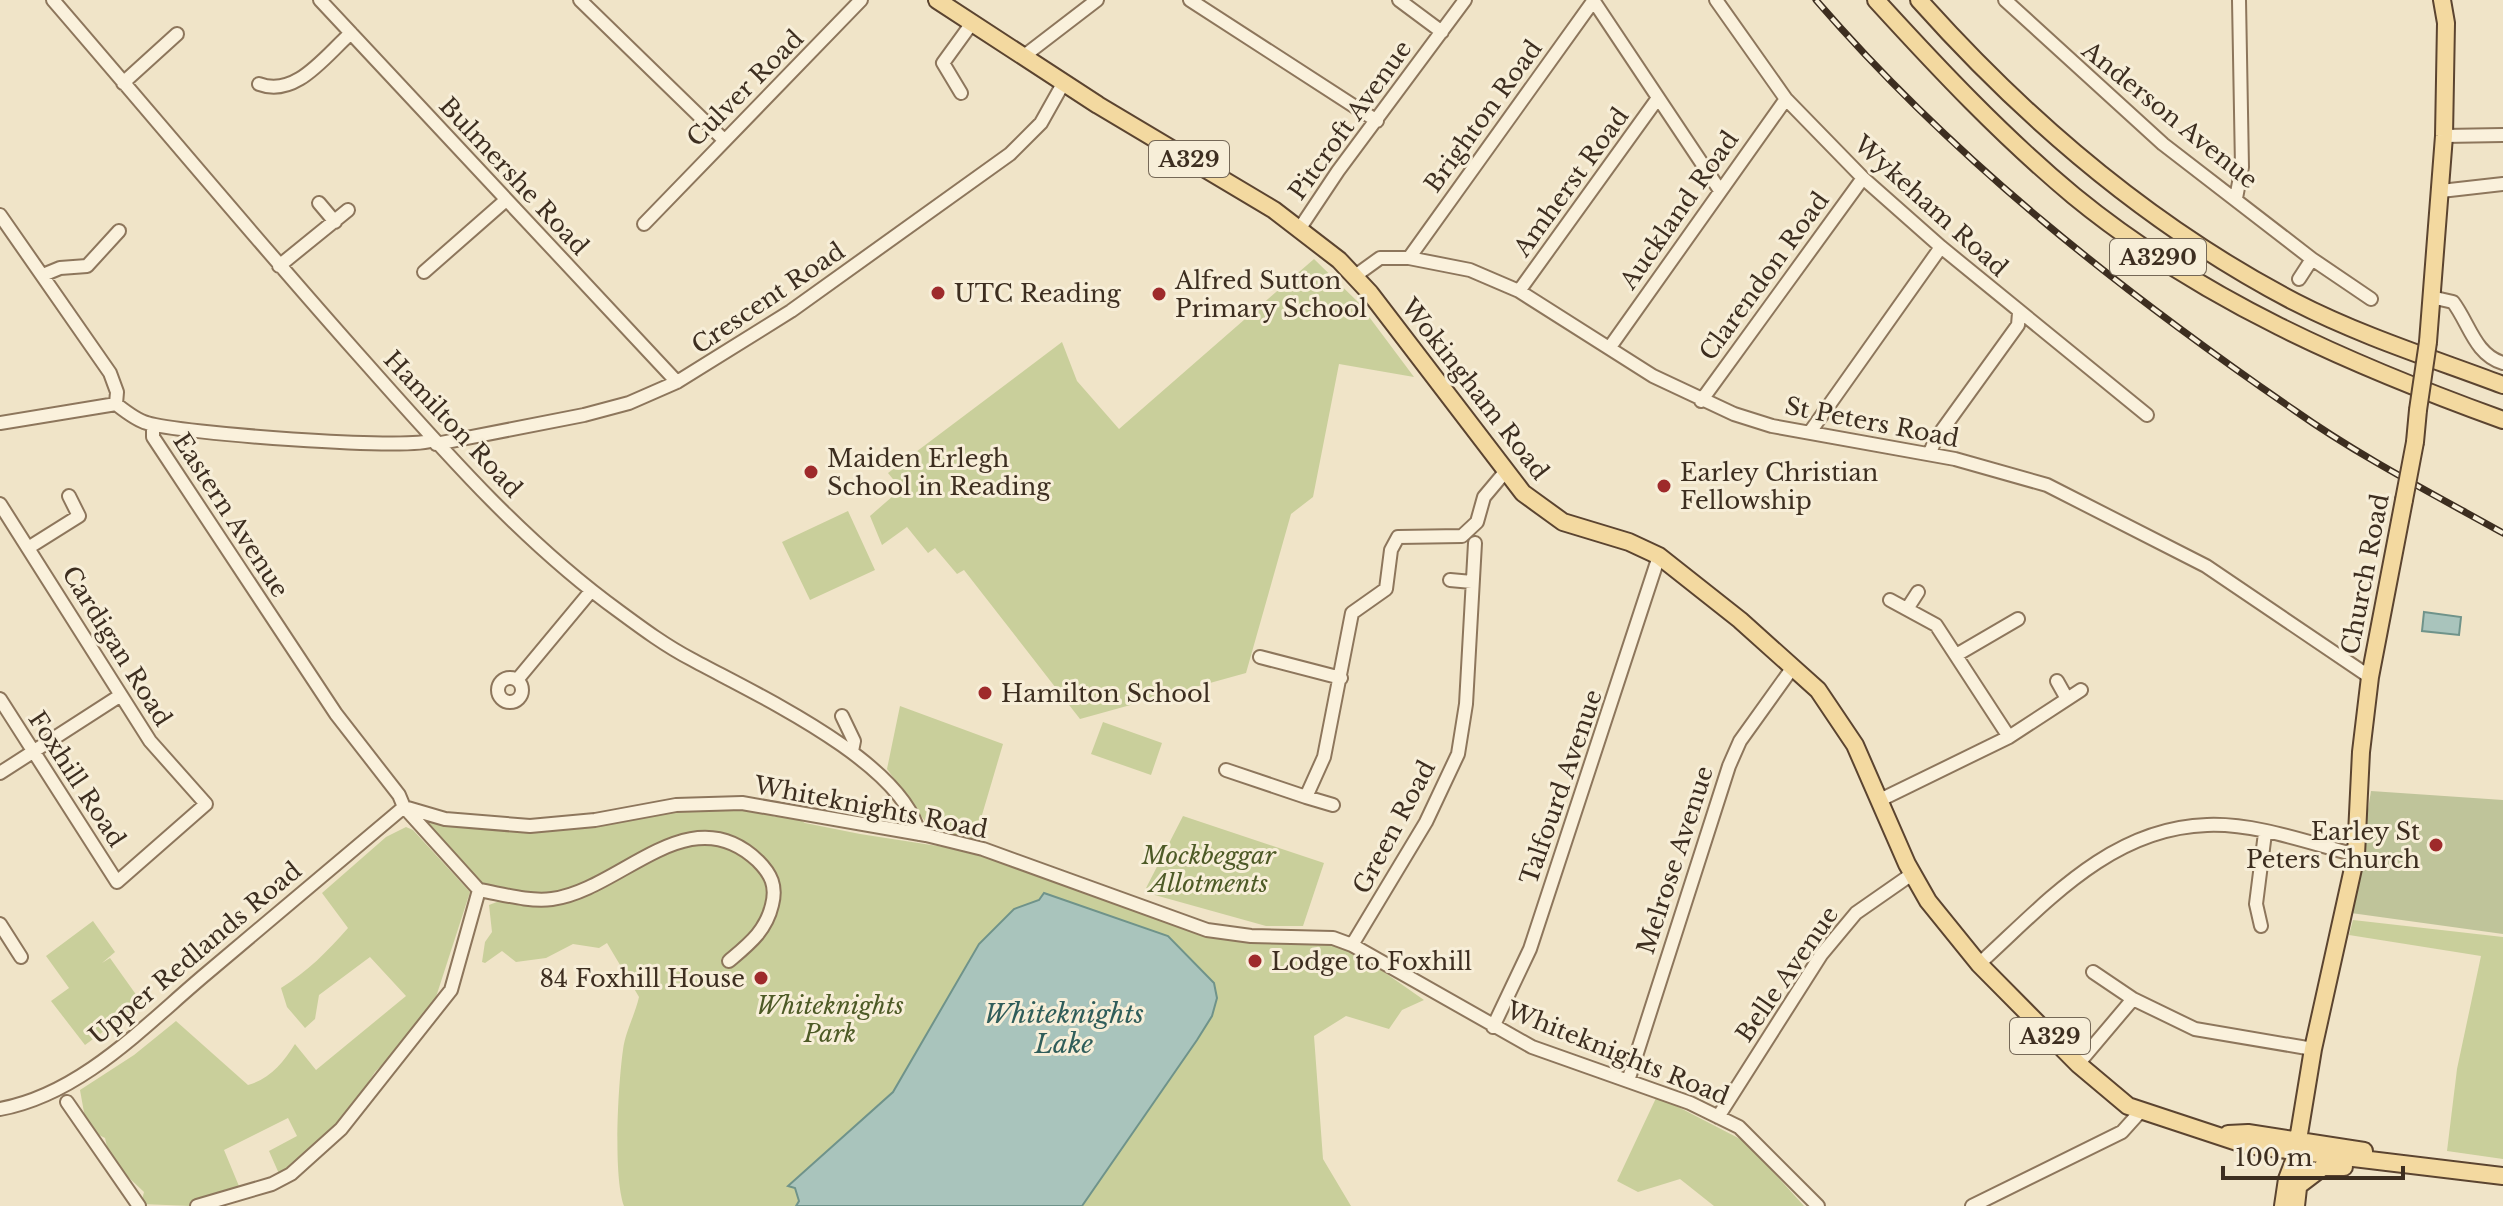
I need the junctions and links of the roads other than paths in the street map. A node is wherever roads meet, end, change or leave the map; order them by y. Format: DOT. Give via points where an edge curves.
graph roads {
  1 [pos="53,0"];
  2 [pos="320,0"];
  3 [pos="580,0"];
  4 [pos="861,0"];
  5 [pos="937,0"];
  6 [pos="1097,0"];
  7 [pos="1190,0"];
  8 [pos="1399,0"];
  9 [pos="1465,0"];
  10 [pos="1594,0"];
  11 [pos="1716,0"];
  12 [pos="1876,0"];
  13 [pos="1919,0"];
  14 [pos="2005,0"];
  15 [pos="2239,0"];
  16 [pos="2442,0"];
  17 [pos="972,23"];
  18 [pos="1442,32"];
  19 [pos="351,33"];
  20 [pos="177,34"];
  21 [pos="1024,56"];
  22 [pos="1064,82"];
  23 [pos="123,83"];
  24 [pos="259,84"];
  25 [pos="961,93"];
  26 [pos="1658,98"];
  27 [pos="1786,99"];
  28 [pos="1377,121"];
  29 [pos="2503,135"];
  30 [pos="2444,136"];
  31 [pos="724,140"];
  32 [pos="1863,178"];
  33 [pos="2503,184"];
  34 [pos="1719,189"];
  35 [pos="2441,191"];
  36 [pos="2236,198"];
  37 [pos="506,200"];
  38 [pos="319,203"];
  39 [pos="348,210"];
  40 [pos="0,215"];
  41 [pos="335,222"];
  42 [pos="644,224"];
  43 [pos="1300,228"];
  44 [pos="119,231"];
  45 [pos="1941,247"];
  46 [pos="1409,258"];
  47 [pos="2312,259"];
  48 [pos="279,266"];
  49 [pos="424,272"];
  50 [pos="43,275"];
  51 [pos="1355,276"];
  52 [pos="2299,279"];
  53 [pos="1519,291"];
  54 [pos="2431,297"];
  55 [pos="2371,299"];
  56 [pos="2019,313"];
  57 [pos="1610,347"];
  58 [pos="2503,363"];
  59 [pos="677,382"];
  60 [pos="2503,385"];
  61 [pos="1701,401"];
  62 [pos="116,404"];
  63 [pos="2147,415"];
  64 [pos="2503,420"];
  65 [pos="0,423"];
  66 [pos="153,425"];
  67 [pos="1810,432"];
  68 [pos="434,442"];
  69 [pos="1930,453"];
  70 [pos="1505,472"];
  71 [pos="69,496"];
  72 [pos="0,504"];
  73 [pos="1475,543"];
  74 [pos="28,548"];
  75 [pos="1659,556"];
  76 [pos="1450,580"];
  77 [pos="1472,582"];
  78 [pos="591,591"];
  79 [pos="1918,592"];
  80 [pos="1890,600"];
  81 [pos="1907,609"];
  82 [pos="2018,619"];
  83 [pos="1958,654"];
  84 [pos="1260,657"];
  85 [pos="1793,667"];
  86 [pos="2370,677"];
  87 [pos="1341,678"];
  88 [pos="517,680"];
  89 [pos="2057,681"];
  90 [pos="2081,690"];
  91 [pos="121,695"];
  92 [pos="2066,697"];
  93 [pos="0,699"];
  94 [pos="842,716"];
  95 [pos="2009,737"];
  96 [pos="34,751"];
  97 [pos="852,751"];
  98 [pos="1226,770"];
  99 [pos="0,773"];
  100 [pos="1306,797"];
  101 [pos="1880,800"];
  102 [pos="1333,805"];
  103 [pos="404,807"];
  104 [pos="2265,833"];
  105 [pos="919,834"];
  106 [pos="2356,855"];
  107 [pos="1912,874"];
  108 [pos="117,882"];
  109 [pos="479,890"];
  110 [pos="0,924"];
  111 [pos="2261,926"];
  112 [pos="1352,945"];
  113 [pos="21,957"];
  114 [pos="729,961"];
  115 [pos="1979,964"];
  116 [pos="2093,972"];
  117 [pos="2133,999"];
  118 [pos="1493,1027"];
  119 [pos="2313,1049"];
  120 [pos="2078,1064"];
  121 [pos="1628,1081"];
  122 [pos="67,1102"];
  123 [pos="0,1109"];
  124 [pos="2140,1112"];
  125 [pos="1718,1117"];
  126 [pos="2297,1147"];
  127 [pos="2391,1161"];
  128 [pos="2503,1176"];
  129 [pos="2298,1186"];
  130 [pos="139,1206"];
  131 [pos="197,1206"];
  132 [pos="1818,1206"];
  133 [pos="1972,1206"];
  134 [pos="2283,1206"];
  135 [pos="2296,1206"];
  1 -- 23 [label="street, Hamilton Road"];
  2 -- 19 [label="street, Bulmershe Road"];
  3 -- 31 [label="street"];
  4 -- 31 [label="street, Culver Road"];
  5 -- 17 [label="main road, Wokingham Road / A329"];
  6 -- 21 [label="street"];
  7 -- 28 [label="street"];
  8 -- 18 [label="street"];
  9 -- 18 [label="street, Pitcroft Avenue"];
  10 -- 26 [label="street"];
  10 -- 46 [label="street, Brighton Road"];
  11 -- 27 [label="street, Wykeham Road"];
  12 -- 64 [label="main road, A3290" via="2015,146 2144,247 2310,343"];
  13 -- 60 [label="main road, A3290" via="2041,127 2202,248 2296,302"];
  14 -- 36 [label="street, Anderson Avenue" via="2163,144"];
  15 -- 36 [label="street" via="2242,167"];
  16 -- 30 [label="main road, Church Road"];
  17 -- 21 [label="main road, Wokingham Road / A329"];
  17 -- 25 [label="street" via="943,63"];
  18 -- 28 [label="street, Pitcroft Avenue"];
  19 -- 24 [label="street" via="292,85 274,89"];
  19 -- 37 [label="street, Bulmershe Road"];
  20 -- 23 [label="street" via="166,50"];
  21 -- 22 [label="main road, Wokingham Road / A329"];
  22 -- 43 [label="main road, Wokingham Road / A329"];
  22 -- 59 [label="street, Crescent Road" via="1041,123 1010,154 791,311"];
  23 -- 48 [label="street, Hamilton Road"];
  26 -- 34 [label="street"];
  26 -- 53 [label="street, Amherst Road"];
  27 -- 32 [label="street, Wykeham Road"];
  27 -- 34 [label="street, Auckland Road"];
  28 -- 43 [label="street, Pitcroft Avenue"];
  29 -- 30 [label="street"];
  30 -- 35 [label="main road, Church Road"];
  31 -- 42 [label="street, Culver Road"];
  32 -- 45 [label="street, Wykeham Road"];
  32 -- 61 [label="street, Clarendon Road"];
  33 -- 35 [label="street"];
  34 -- 57 [label="street, Auckland Road"];
  35 -- 54 [label="main road, Church Road"];
  36 -- 47 [label="street, Anderson Avenue"];
  37 -- 49 [label="street"];
  37 -- 59 [label="street, Bulmershe Road"];
  38 -- 41 [label="street"];
  39 -- 41 [label="street"];
  40 -- 50 [label="street"];
  41 -- 48 [label="street"];
  43 -- 51 [label="main road, Wokingham Road / A329"];
  44 -- 50 [label="street" via="87,266"];
  45 -- 56 [label="street, Wykeham Road"];
  45 -- 67 [label="street"];
  46 -- 51 [label="street, St Peters Road" via="1380,258"];
  46 -- 53 [label="street, St Peters Road" via="1470,270"];
  47 -- 52 [label="street"];
  47 -- 55 [label="street, Anderson Avenue"];
  48 -- 68 [label="street, Hamilton Road"];
  50 -- 62 [label="street" via="110,373"];
  51 -- 70 [label="main road, Wokingham Road / A329"];
  53 -- 57 [label="street, St Peters Road"];
  54 -- 58 [label="street" via="2453,302 2476,344"];
  54 -- 86 [label="main road, Church Road, bridge" via="2415,442"];
  56 -- 63 [label="street, Wykeham Road"];
  56 -- 69 [label="street" via="2018,325"];
  57 -- 61 [label="street, St Peters Road"];
  59 -- 68 [label="street, Crescent Road" via="629,403 569,419"];
  61 -- 67 [label="street, St Peters Road" via="1772,426"];
  62 -- 65 [label="street"];
  62 -- 66 [label="street, Eastern Avenue"];
  66 -- 68 [label="street, Crescent Road" via="312,440"];
  66 -- 103 [label="street, Eastern Avenue" via="153,437 173,468"];
  67 -- 69 [label="street, St Peters Road"];
  68 -- 78 [label="street, Hamilton Road"];
  69 -- 86 [label="street, St Peters Road" via="2047,485 2130,526 2206,566"];
  70 -- 75 [label="main road, Wokingham Road / A329" via="1551,515"];
  70 -- 87 [label="street" via="1484,497 1477,522 1462,536 1398,537 1386,589 1348,621"];
  71 -- 74 [label="street" via="79,516"];
  72 -- 74 [label="street, Cardigan Road"];
  73 -- 77 [label="street, Green Road"];
  74 -- 91 [label="street, Cardigan Road"];
  75 -- 85 [label="main road, Wokingham Road / A329"];
  75 -- 118 [label="street, Talfourd Avenue" via="1530,949"];
  76 -- 77 [label="street"];
  77 -- 112 [label="street, Green Road" via="1458,754 1426,822"];
  78 -- 88 [label="street"];
  78 -- 97 [label="street, Hamilton Road" via="688,658"];
  79 -- 81 [label="street"];
  80 -- 81 [label="street"];
  81 -- 83 [label="street" via="1936,625"];
  82 -- 83 [label="street"];
  83 -- 95 [label="street"];
  84 -- 87 [label="street"];
  85 -- 101 [label="main road, Wokingham Road / A329" via="1833,707"];
  85 -- 121 [label="street, Melrose Avenue" via="1740,741 1729,766"];
  86 -- 106 [label="main road, Church Road"];
  87 -- 100 [label="street" via="1324,757"];
  89 -- 92 [label="street"];
  90 -- 92 [label="street"];
  91 -- 96 [label="street"];
  91 -- 108 [label="street, Cardigan Road" via="150,741 206,804"];
  92 -- 95 [label="street"];
  93 -- 96 [label="street, Foxhill Road"];
  94 -- 97 [label="street" via="854,741"];
  95 -- 101 [label="street"];
  96 -- 99 [label="street"];
  96 -- 108 [label="street, Foxhill Road"];
  97 -- 105 [label="street, Hamilton Road" via="899,800"];
  98 -- 100 [label="street"];
  100 -- 102 [label="street"];
  101 -- 107 [label="main road, Wokingham Road / A329"];
  103 -- 105 [label="street, Whiteknights Road" via="445,819 530,826 676,805 742,803"];
  103 -- 109 [label="street, Eastern Avenue"];
  103 -- 123 [label="street, Upper Redlands Road" via="82,1075 37,1098"];
  104 -- 106 [label="street"];
  104 -- 111 [label="street" via="2256,904"];
  104 -- 115 [label="street" via="2209,824 2177,828 2112,853 2066,883"];
  105 -- 112 [label="street, Whiteknights Road" via="983,849 1207,930 1333,938"];
  106 -- 119 [label="main road, Church Road"];
  107 -- 115 [label="main road, Wokingham Road / A329"];
  107 -- 125 [label="street, Belle Avenue" via="1856,913 1821,955"];
  109 -- 114 [label="street" via="550,900 584,891 650,852 689,840 720,839 751,855 774,883 767,924"];
  109 -- 131 [label="street" via="451,990 341,1129 291,1174"];
  110 -- 113 [label="street"];
  112 -- 118 [label="street, Whiteknights Road"];
  115 -- 120 [label="main road, Wokingham Road / A329"];
  116 -- 117 [label="street"];
  117 -- 119 [label="street" via="2195,1029"];
  117 -- 120 [label="street"];
  118 -- 121 [label="street, Whiteknights Road" via="1571,1063"];
  119 -- 126 [label="main road, Church Road"];
  120 -- 124 [label="main road, Wokingham Road / A329" via="2108,1093"];
  121 -- 125 [label="street, Whiteknights Road"];
  122 -- 130 [label="street"];
  124 -- 126 [label="main road, Wokingham Road / A329" via="2246,1145"];
  124 -- 133 [label="street" via="2122,1132"];
  125 -- 132 [label="street, Whiteknights Road" via="1768,1152"];
  126 -- 127 [label="main road, Wokingham Road / A329"];
  126 -- 129 [label="main road"];
  126 -- 134 [label="main road"];
  127 -- 128 [label="main road, Wokingham Road / A329"];
  127 -- 129 [label="main road" via="2379,1169 2323,1167"];
  129 -- 135 [label="main road"];
}
